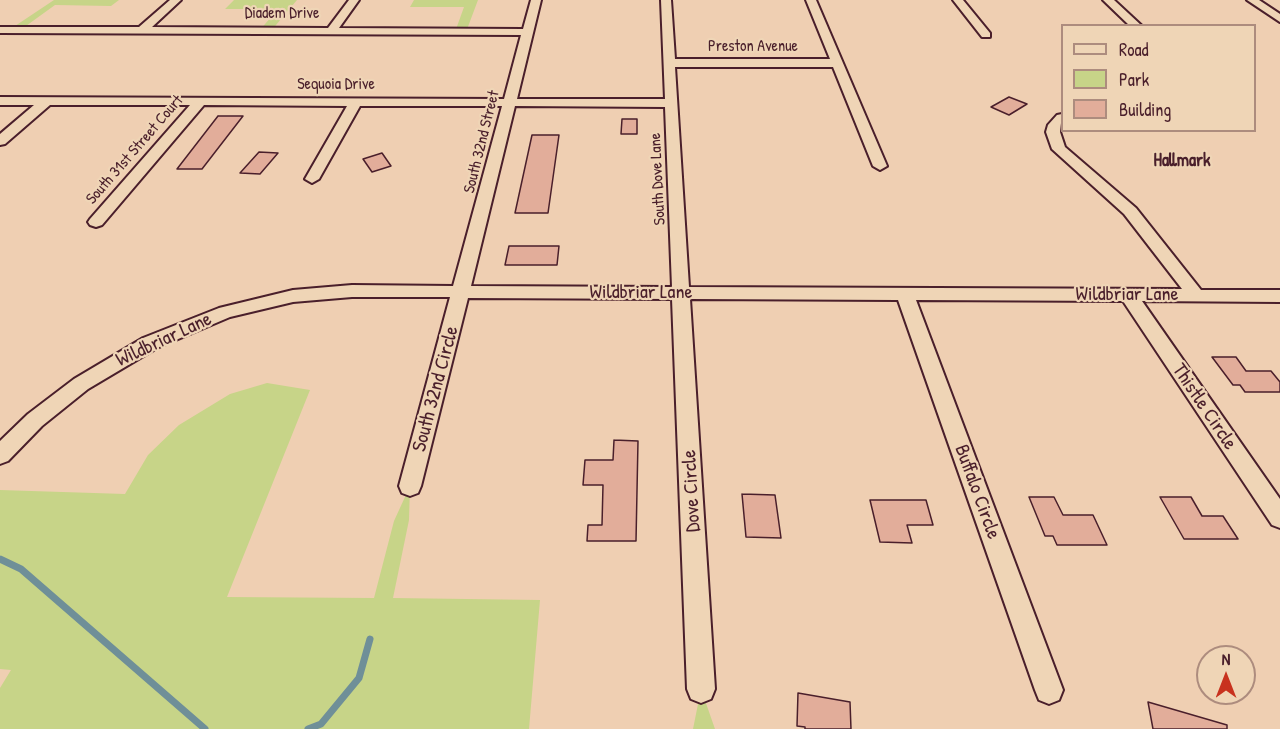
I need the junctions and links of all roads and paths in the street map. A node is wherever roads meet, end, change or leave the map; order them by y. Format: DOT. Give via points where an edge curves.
graph roads {
  1 [pos="177,0"];
  2 [pos="354,0"];
  3 [pos="536,0"];
  4 [pos="666,0"];
  5 [pos="812,0"];
  6 [pos="958,0"];
  7 [pos="1108,0"];
  8 [pos="1252,0"];
  9 [pos="1280,19"];
  10 [pos="1135,24"];
  11 [pos="0,30"];
  12 [pos="141,31"];
  13 [pos="331,31"];
  14 [pos="528,32"];
  15 [pos="986,35"];
  16 [pos="669,63"];
  17 [pos="837,63"];
  18 [pos="0,101"];
  19 [pos="47,101"];
  20 [pos="201,101"];
  21 [pos="356,102"];
  22 [pos="510,102"];
  23 [pos="672,103"];
  24 [pos="1061,119"];
  25 [pos="0,141"];
  26 [pos="880,166"];
  27 [pos="312,178"];
  28 [pos="96,222"];
  29 [pos="462,292"];
  30 [pos="682,293"];
  31 [pos="905,294"];
  32 [pos="1128,295"];
  33 [pos="1196,296"];
  34 [pos="1280,296"];
  35 [pos="0,455"];
  36 [pos="410,486"];
  37 [pos="1280,518"];
  38 [pos="701,689"];
  39 [pos="1049,690"];
  1 -- 12 [label="street"];
  2 -- 13 [label="street"];
  3 -- 14 [label="street, South 32nd Street"];
  4 -- 16 [label="street, South Dove Lane"];
  5 -- 17 [label="street"];
  6 -- 15 [label="street"];
  7 -- 10 [label="street"];
  8 -- 9 [label="street"];
  11 -- 12 [label="street, Diadem Drive"];
  12 -- 13 [label="street, Diadem Drive"];
  13 -- 14 [label="street, Diadem Drive"];
  14 -- 22 [label="street, South 32nd Street"];
  16 -- 17 [label="street, Preston Avenue"];
  16 -- 23 [label="street, South Dove Lane"];
  17 -- 26 [label="street"];
  18 -- 19 [label="street, Sequoia Drive"];
  19 -- 20 [label="street, Sequoia Drive"];
  19 -- 25 [label="street"];
  20 -- 21 [label="street, Sequoia Drive"];
  20 -- 28 [label="street, South 31st Street Court"];
  21 -- 22 [label="street, Sequoia Drive"];
  21 -- 27 [label="street"];
  22 -- 23 [label="street, Sequoia Drive"];
  22 -- 29 [label="street, South 32nd Street"];
  23 -- 30 [label="street, South Dove Lane"];
  24 -- 33 [label="street" via="1053,132 1059,149 1130,211"];
  29 -- 30 [label="street, Wildbriar Lane"];
  29 -- 35 [label="street, Wildbriar Lane" via="326,292 225,312 115,362 35,420"];
  29 -- 36 [label="street, South 32nd Circle"];
  30 -- 31 [label="street, Wildbriar Lane"];
  30 -- 38 [label="street, Dove Circle"];
  31 -- 32 [label="street, Wildbriar Lane"];
  31 -- 39 [label="street, Buffalo Circle"];
  32 -- 33 [label="street, Wildbriar Lane"];
  32 -- 37 [label="street, Thistle Circle"];
  33 -- 34 [label="street, Wildbriar Lane"];
}
